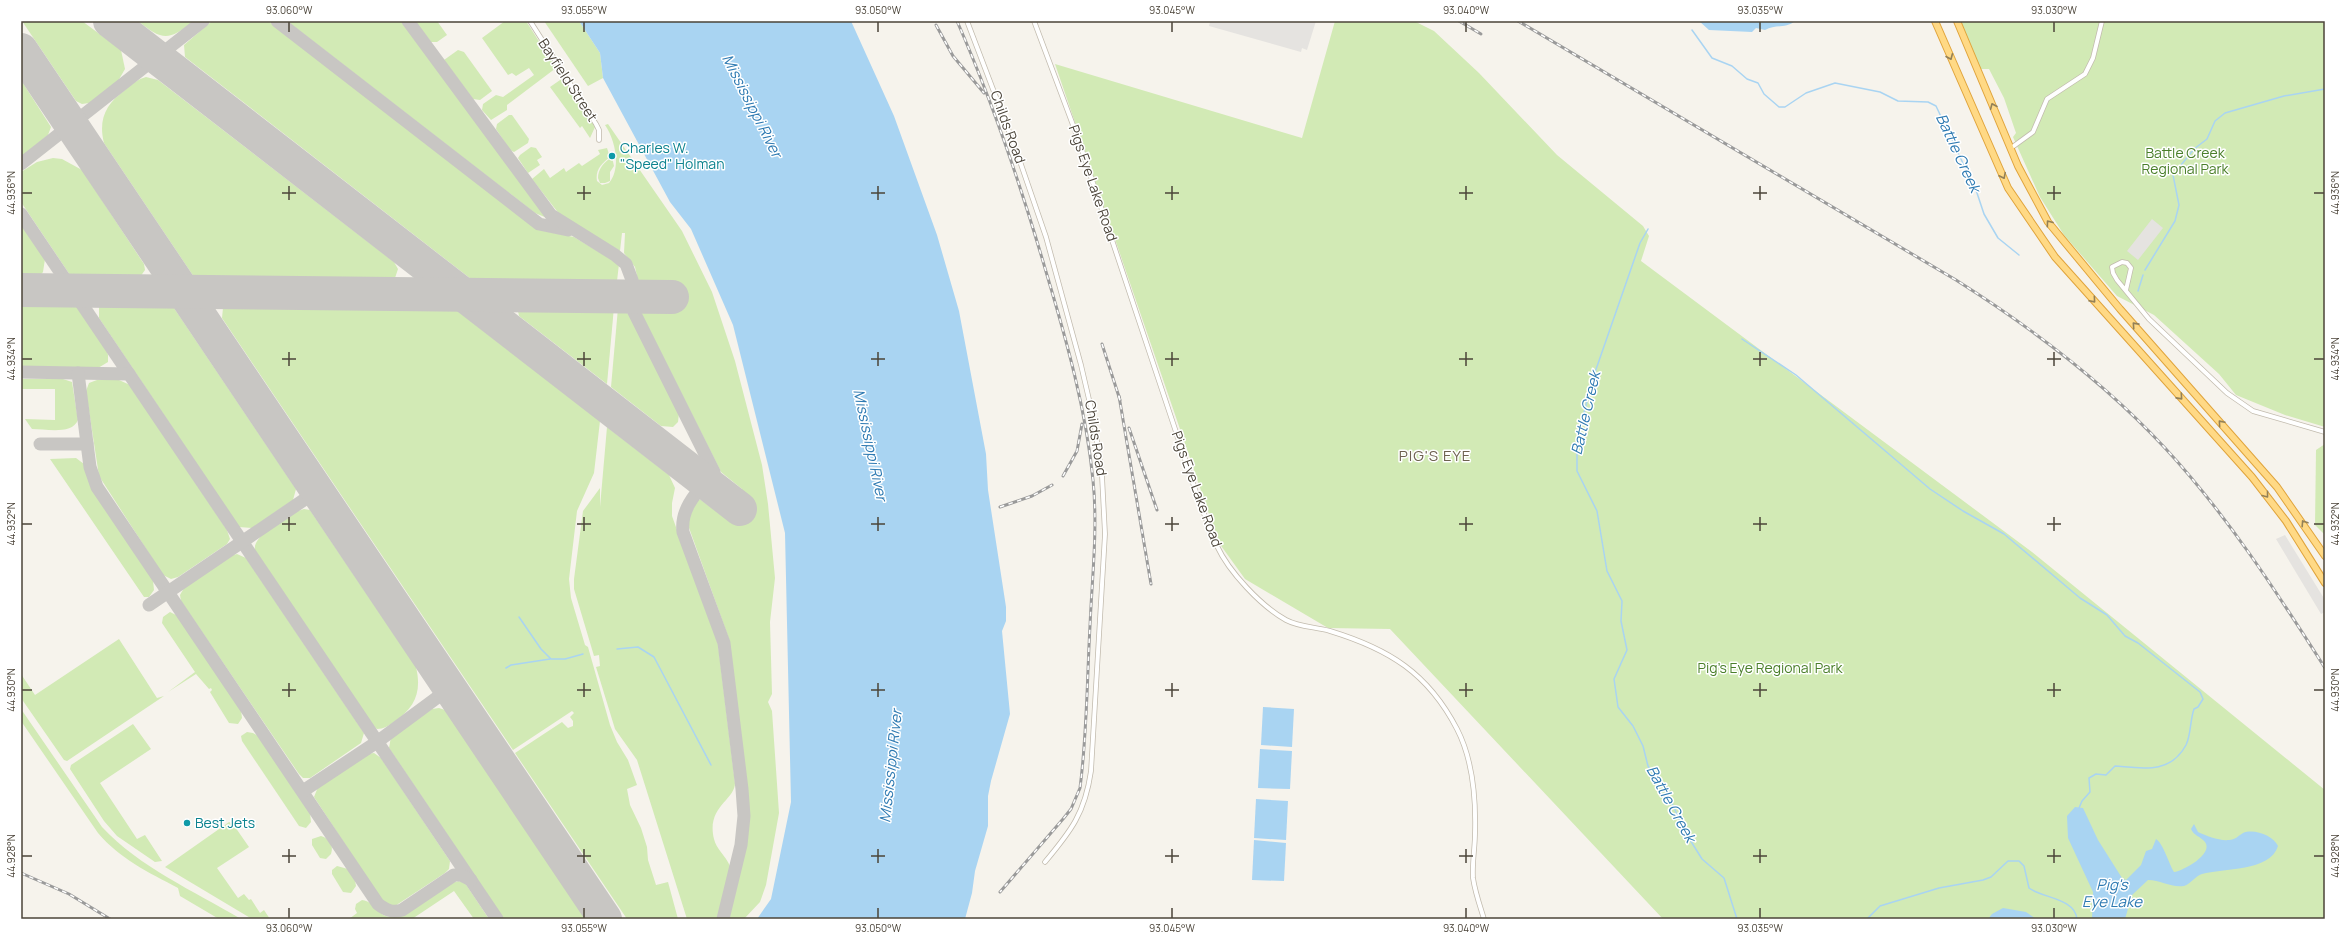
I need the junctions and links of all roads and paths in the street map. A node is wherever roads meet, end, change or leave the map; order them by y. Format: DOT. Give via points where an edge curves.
graph roads {
  1 [pos="530,21"];
  2 [pos="967,21"];
  3 [pos="1034,21"];
  4 [pos="1934,21"];
  5 [pos="1957,21"];
  6 [pos="2102,21"];
  7 [pos="599,140"];
  8 [pos="2011,148"];
  9 [pos="2126,290"];
  10 [pos="2325,432"];
  11 [pos="2325,556"];
  12 [pos="2325,583"];
  13 [pos="1045,862"];
  14 [pos="1484,919"];
  1 -- 7 [label="street, Bayfield Street" via="596,124"];
  2 -- 13 [label="street, Childs Road" via="1046,237 1088,392 1102,476 1105,562 1091,775 1086,802 1081,812"];
  3 -- 14 [label="street, Pigs Eye Lake Road" via="1079,141 1196,492 1217,547 1249,592 1287,621 1330,631 1383,650 1410,670 1444,706 1458,730 1473,780 1476,816 1473,878"];
  4 -- 12 [label="highway, one-way" via="2008,188 2055,257 2252,477 2286,521"];
  8 -- 5 [label="highway, one-way"];
  6 -- 8 [label="street" via="2093,58 2085,74 2046,99 2033,132"];
  11 -- 8 [label="highway, one-way" via="2273,482 2085,268 2048,222"];
  9 -- 9 [label="street" via="2131,268 2122,262 2114,265 2112,270"];
  9 -- 10 [label="street" via="2149,319 2227,393 2253,410"];
}
